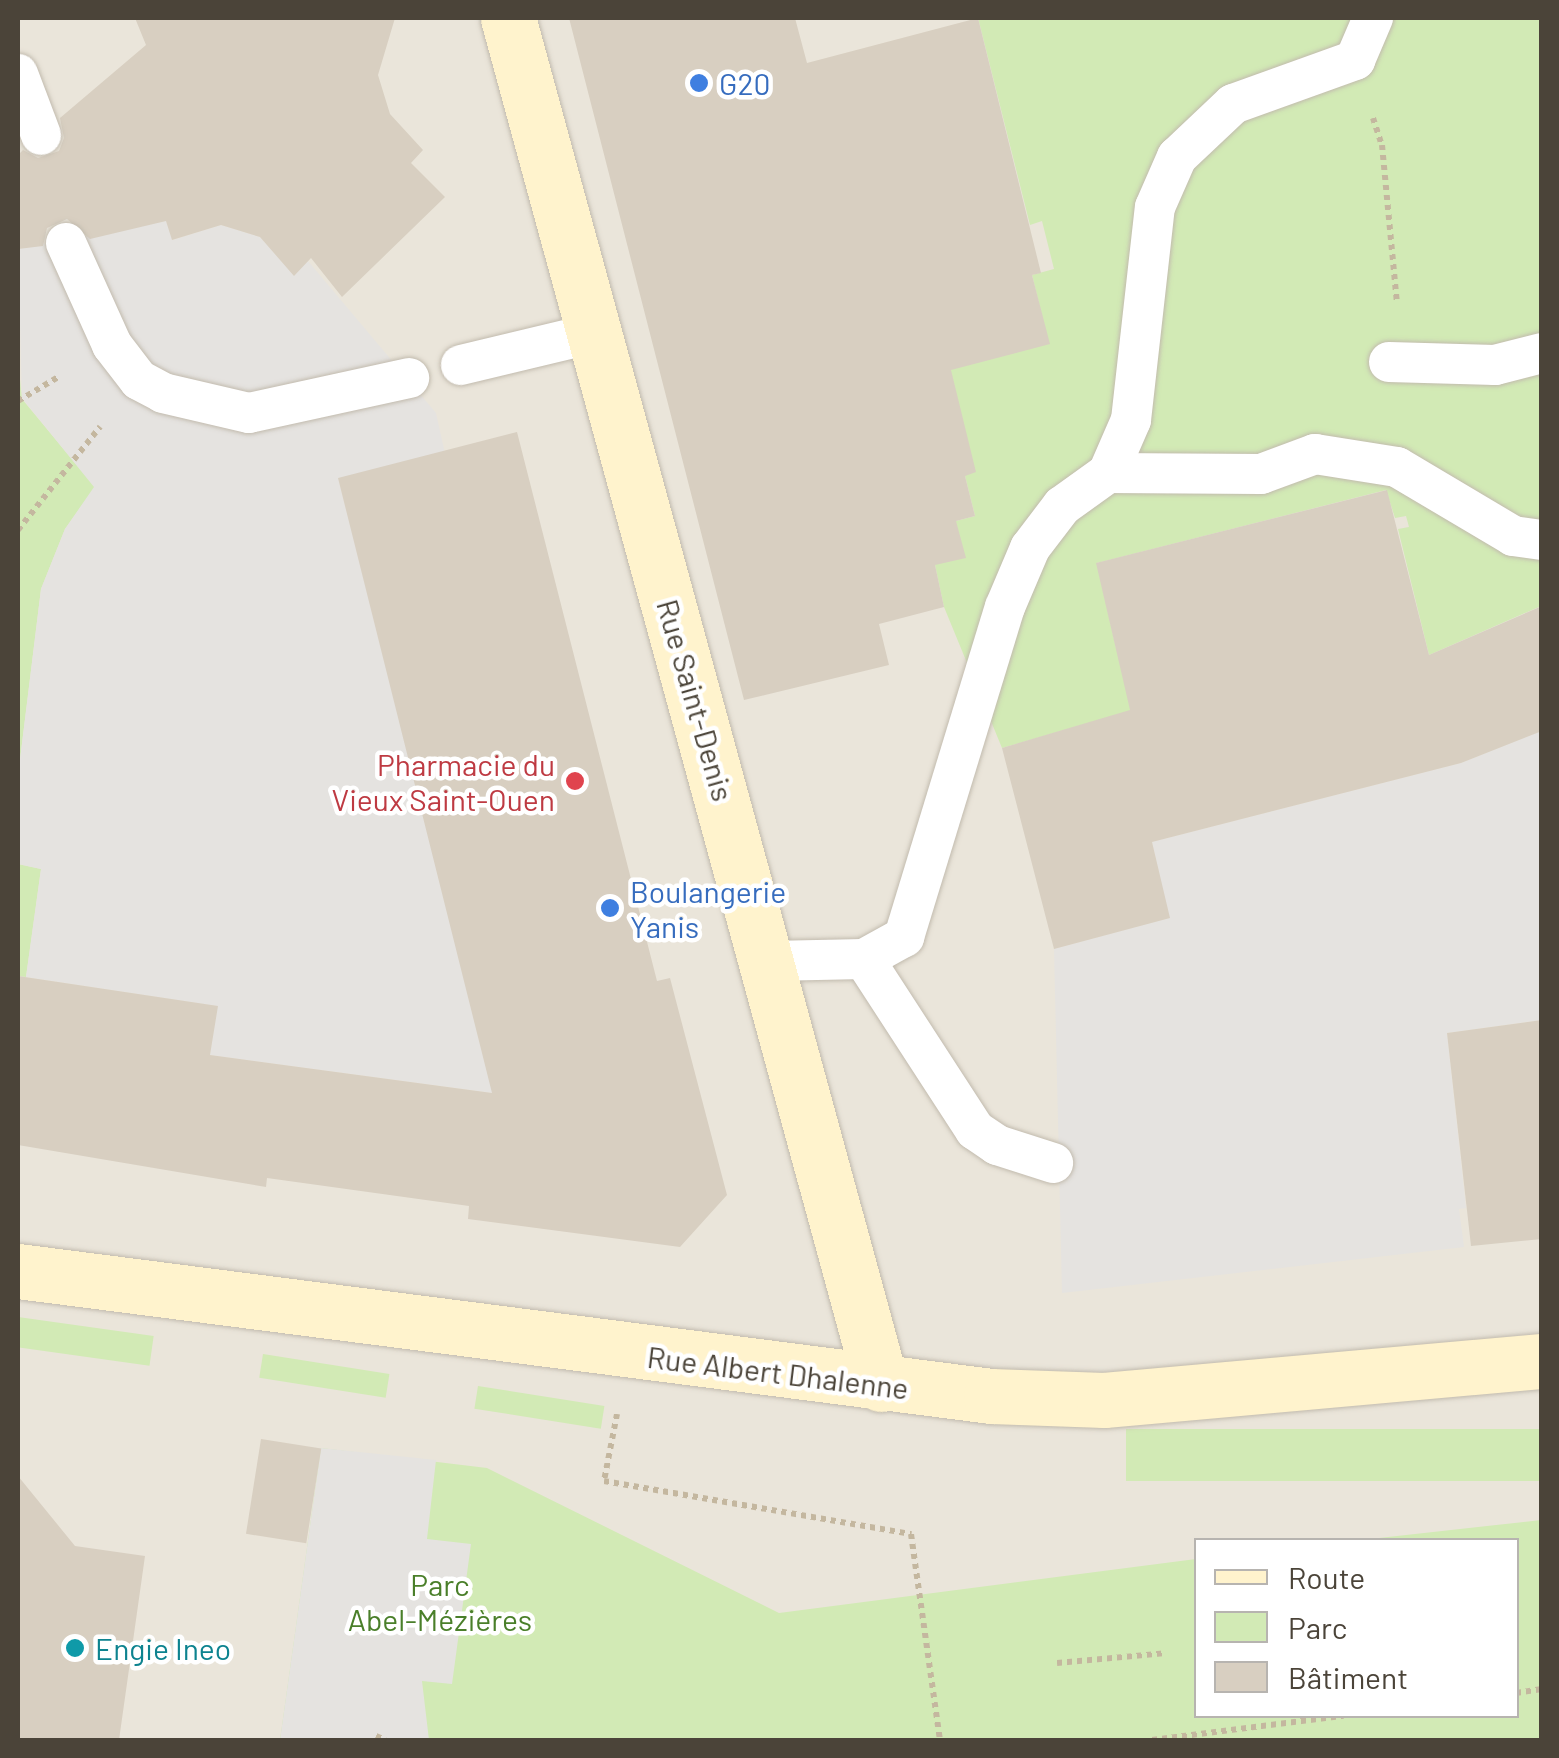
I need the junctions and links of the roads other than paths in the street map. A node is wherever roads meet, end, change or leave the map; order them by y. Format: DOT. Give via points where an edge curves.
graph roads {
  1 [pos="508,18"];
  2 [pos="1373,18"];
  3 [pos="18,74"];
  4 [pos="40,135"];
  5 [pos="66,243"];
  6 [pos="594,333"];
  7 [pos="1542,353"];
  8 [pos="1389,362"];
  9 [pos="461,365"];
  10 [pos="409,378"];
  11 [pos="1108,473"];
  12 [pos="1542,540"];
  13 [pos="864,958"];
  14 [pos="770,961"];
  15 [pos="1053,1163"];
  16 [pos="18,1271"];
  17 [pos="1542,1361"];
  18 [pos="881,1384"];
  1 -- 6 [label="main road, Rue Saint-Denis"];
  2 -- 11 [label="lane" via="1355,60 1233,104 1177,157 1155,207 1131,420"];
  3 -- 4 [label="lane"];
  5 -- 10 [label="lane" via="112,345 139,380 212,408 249,413"];
  6 -- 9 [label="lane"];
  6 -- 14 [label="main road, Rue Saint-Denis"];
  7 -- 8 [label="lane" via="1495,364"];
  11 -- 12 [label="lane" via="1262,474 1314,454 1397,468 1513,536"];
  11 -- 13 [label="lane" via="1062,506 1030,548 1005,607 904,937"];
  13 -- 14 [label="lane"];
  13 -- 15 [label="lane" via="976,1130 997,1145"];
  14 -- 18 [label="main road, Rue Saint-Denis"];
  16 -- 18 [label="main road, Rue Albert Dhalenne"];
  17 -- 18 [label="main road, Rue Albert Dhalenne" via="1104,1400"];
}
